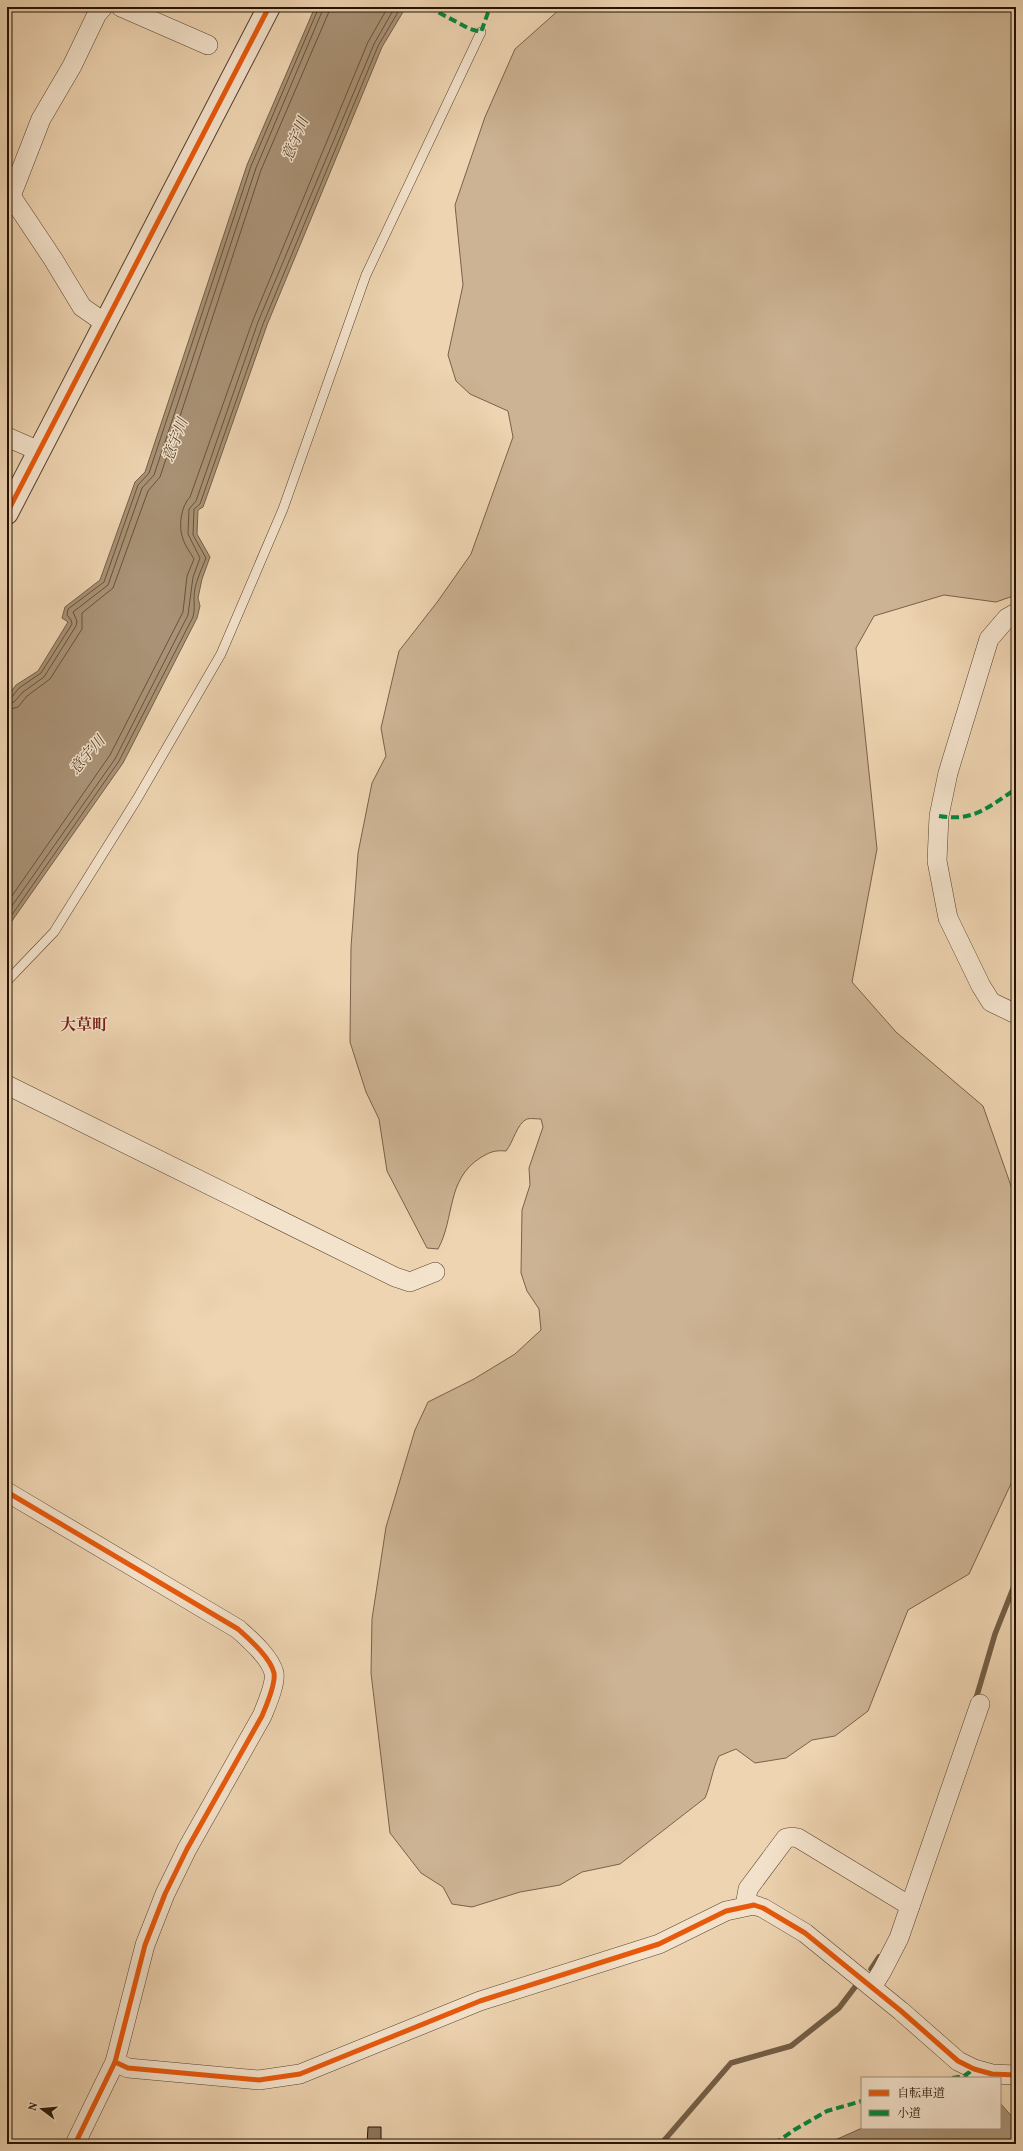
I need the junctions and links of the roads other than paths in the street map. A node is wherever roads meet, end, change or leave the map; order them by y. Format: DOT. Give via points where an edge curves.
graph roads {
  1 [pos="103,7"];
  2 [pos="121,7"];
  3 [pos="269,7"];
  4 [pos="481,32"];
  5 [pos="208,45"];
  6 [pos="9,198"];
  7 [pos="105,324"];
  8 [pos="7,437"];
  9 [pos="39,451"];
  10 [pos="7,513"];
  11 [pos="1016,613"];
  12 [pos="7,981"];
  13 [pos="1016,1014"];
  14 [pos="7,1086"];
  15 [pos="435,1272"];
  16 [pos="7,1492"];
  17 [pos="980,1704"];
  18 [pos="905,1903"];
  19 [pos="745,1906"];
  20 [pos="872,1987"];
  21 [pos="115,2062"];
  22 [pos="1016,2075"];
  23 [pos="75,2144"];
  1 -- 6 [label="street" via="41,119"];
  2 -- 5 [label="street"];
  3 -- 7 [label="street"];
  4 -- 12 [label="lane" via="366,274 283,509 221,654 137,798 54,932"];
  6 -- 7 [label="street" via="53,259 82,307"];
  7 -- 9 [label="street"];
  8 -- 9 [label="street"];
  9 -- 10 [label="street"];
  11 -- 13 [label="street" via="1007,618 988,640 948,773 939,816 937,861 948,918 981,986 991,1002"];
  14 -- 15 [label="street" via="395,1277 410,1282"];
  16 -- 21 [label="street" via="238,1629 258,1647 274,1674 271,1695 262,1716 187,1849 165,1894 145,1945"];
  17 -- 18 [label="street"];
  18 -- 19 [label="street" via="798,1838 792,1837 786,1838 748,1889"];
  18 -- 20 [label="street" via="891,1954"];
  19 -- 20 [label="street" via="763,1908 805,1933"];
  19 -- 21 [label="street" via="726,1910 659,1944 480,2001 300,2074 259,2080 128,2068"];
  20 -- 22 [label="street" via="958,2061 992,2074"];
  21 -- 23 [label="street"];
}
